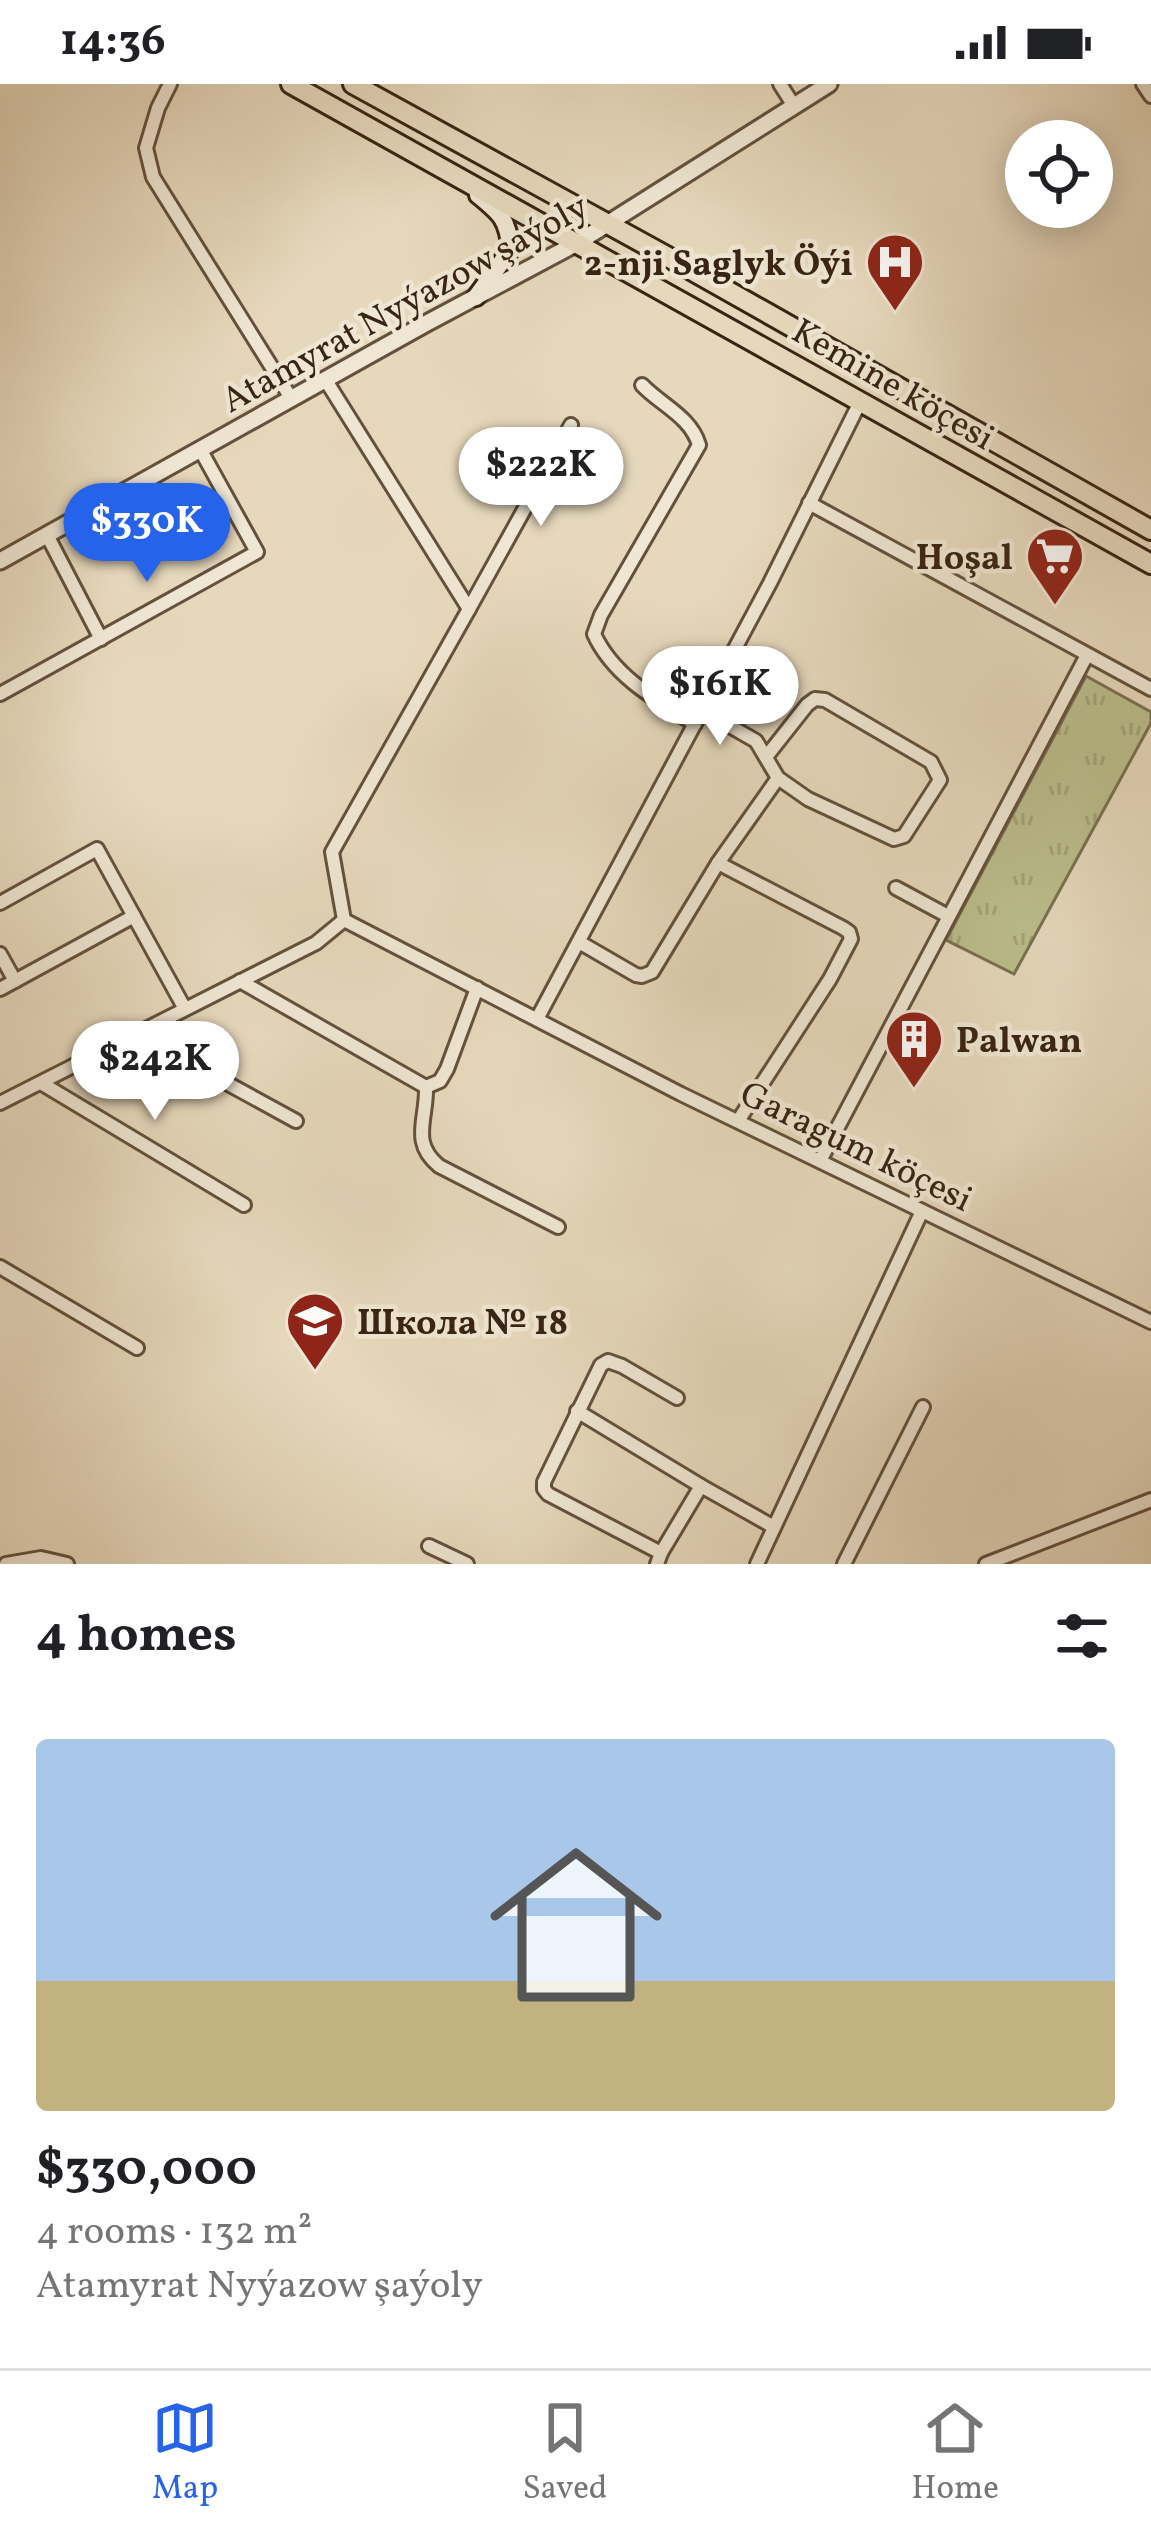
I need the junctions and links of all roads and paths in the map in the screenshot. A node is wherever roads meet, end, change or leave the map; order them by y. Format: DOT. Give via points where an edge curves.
graph roads {
  1 [pos="170,84"];
  2 [pos="291,84"];
  3 [pos="353,84"];
  4 [pos="780,84"];
  5 [pos="829,84"];
  6 [pos="1143,84"];
  7 [pos="1151,96"];
  8 [pos="794,106"];
  9 [pos="460,178"];
  10 [pos="608,224"];
  11 [pos="577,243"];
  12 [pos="476,297"];
  13 [pos="875,374"];
  14 [pos="325,380"];
  15 [pos="642,385"];
  16 [pos="291,398"];
  17 [pos="860,402"];
  18 [pos="571,425"];
  19 [pos="200,449"];
  20 [pos="809,503"];
  21 [pos="1151,530"];
  22 [pos="46,535"];
  23 [pos="0,561"];
  24 [pos="1151,564"];
  25 [pos="469,609"];
  26 [pos="100,639"];
  27 [pos="1087,655"];
  28 [pos="1151,689"];
  29 [pos="0,694"];
  30 [pos="702,710"];
  31 [pos="695,724"];
  32 [pos="766,757"];
  33 [pos="778,778"];
  34 [pos="718,863"];
  35 [pos="896,888"];
  36 [pos="0,902"];
  37 [pos="134,916"];
  38 [pos="948,916"];
  39 [pos="344,920"];
  40 [pos="579,942"];
  41 [pos="0,954"];
  42 [pos="15,981"];
  43 [pos="240,981"];
  44 [pos="476,988"];
  45 [pos="0,989"];
  46 [pos="185,1009"];
  47 [pos="538,1019"];
  48 [pos="137,1034"];
  49 [pos="40,1083"];
  50 [pos="427,1087"];
  51 [pos="0,1103"];
  52 [pos="296,1121"];
  53 [pos="738,1121"];
  54 [pos="820,1161"];
  55 [pos="244,1204"];
  56 [pos="922,1211"];
  57 [pos="558,1227"];
  58 [pos="0,1267"];
  59 [pos="1151,1322"];
  60 [pos="137,1348"];
  61 [pos="677,1398"];
  62 [pos="923,1407"];
  63 [pos="577,1411"];
  64 [pos="700,1486"];
  65 [pos="1151,1500"];
  66 [pos="774,1527"];
  67 [pos="429,1546"];
  68 [pos="659,1558"];
  69 [pos="6,1564"];
  70 [pos="67,1564"];
  71 [pos="467,1564"];
  72 [pos="757,1564"];
  73 [pos="844,1564"];
  74 [pos="986,1564"];
  1 -- 16 [label="street" via="146,148 153,177"];
  2 -- 9 [label="main road, Kemine köçesi"];
  3 -- 10 [label="main road, Kemine köçesi"];
  4 -- 8 [label="street"];
  5 -- 8 [label="street, Atamyrat Nyýazow şaýoly"];
  6 -- 7 [label="street"];
  8 -- 10 [label="street, Atamyrat Nyýazow şaýoly"];
  9 -- 11 [label="main road, Kemine köçesi"];
  9 -- 12 [label="main road" via="508,226 511,249"];
  10 -- 11 [label="street, Atamyrat Nyýazow şaýoly"];
  10 -- 13 [label="main road, Kemine köçesi"];
  11 -- 12 [label="street, Atamyrat Nyýazow şaýoly"];
  11 -- 17 [label="main road, Kemine köçesi"];
  12 -- 14 [label="street, Atamyrat Nyýazow şaýoly"];
  13 -- 17 [label="main road"];
  13 -- 21 [label="main road, Kemine köçesi"];
  14 -- 16 [label="street, Atamyrat Nyýazow şaýoly"];
  14 -- 25 [label="street"];
  15 -- 31 [label="street" via="691,425 699,445 594,634 603,654 643,692"];
  16 -- 19 [label="street, Atamyrat Nyýazow şaýoly"];
  17 -- 20 [label="street"];
  17 -- 24 [label="main road, Kemine köçesi"];
  18 -- 25 [label="street"];
  19 -- 22 [label="street, Atamyrat Nyýazow şaýoly"];
  19 -- 26 [label="street" via="257,552"];
  20 -- 27 [label="street"];
  20 -- 30 [label="street"];
  22 -- 23 [label="street, Atamyrat Nyýazow şaýoly"];
  22 -- 26 [label="street"];
  25 -- 39 [label="street" via="332,852"];
  26 -- 29 [label="street"];
  27 -- 28 [label="street"];
  27 -- 38 [label="street"];
  30 -- 31 [label="street"];
  30 -- 32 [label="street" via="756,741"];
  31 -- 40 [label="street"];
  32 -- 33 [label="street"];
  32 -- 33 [label="street" via="807,705 825,700 931,762 940,781 894,839"];
  33 -- 34 [label="street"];
  34 -- 40 [label="street" via="647,975"];
  34 -- 53 [label="street" via="851,939"];
  35 -- 38 [label="street"];
  36 -- 37 [label="street" via="98,849"];
  37 -- 42 [label="street"];
  37 -- 46 [label="street"];
  38 -- 54 [label="street"];
  39 -- 43 [label="street"];
  39 -- 44 [label="street, Garagum köçesi"];
  40 -- 47 [label="street"];
  41 -- 42 [label="street"];
  42 -- 45 [label="street"];
  43 -- 46 [label="street"];
  43 -- 50 [label="street"];
  44 -- 47 [label="street, Garagum köçesi"];
  44 -- 50 [label="street" via="447,1069"];
  46 -- 48 [label="street"];
  47 -- 53 [label="street, Garagum köçesi"];
  48 -- 49 [label="street"];
  48 -- 52 [label="street"];
  49 -- 51 [label="street"];
  49 -- 55 [label="street"];
  50 -- 57 [label="street" via="420,1141 429,1158"];
  53 -- 54 [label="street, Garagum köçesi"];
  54 -- 56 [label="street, Garagum köçesi"];
  56 -- 59 [label="street, Garagum köçesi"];
  56 -- 66 [label="street"];
  58 -- 60 [label="street"];
  61 -- 63 [label="street" via="608,1361"];
  62 -- 73 [label="street"];
  63 -- 64 [label="street"];
  63 -- 68 [label="street" via="544,1489"];
  64 -- 66 [label="street"];
  64 -- 68 [label="street"];
  65 -- 74 [label="street"];
  66 -- 72 [label="street"];
  67 -- 71 [label="street"];
  69 -- 70 [label="street"];
}
